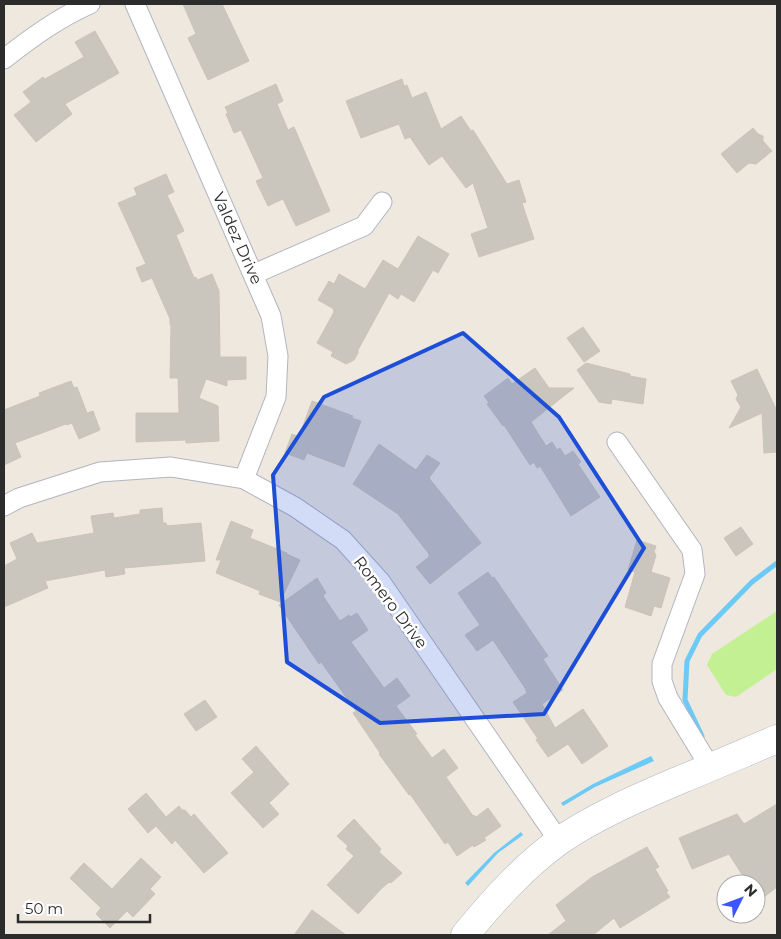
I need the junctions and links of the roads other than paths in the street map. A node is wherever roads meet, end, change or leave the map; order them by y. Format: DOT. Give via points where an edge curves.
graph roads {
  1 [pos="90,4"];
  2 [pos="135,4"];
  3 [pos="4,59"];
  4 [pos="382,202"];
  5 [pos="254,274"];
  6 [pos="617,442"];
  7 [pos="244,479"];
  8 [pos="4,506"];
  9 [pos="777,739"];
  10 [pos="710,767"];
  11 [pos="559,841"];
  12 [pos="465,935"];
  1 -- 3 [label="street" via="39,32"];
  2 -- 5 [label="street, Valdez Drive"];
  4 -- 5 [label="street" via="364,226"];
  5 -- 7 [label="street, Valdez Drive" via="271,316 278,356 276,397"];
  6 -- 10 [label="street" via="692,550 695,574 662,664 662,681 668,698"];
  7 -- 8 [label="street, Romero Drive" via="171,468 100,472 19,498"];
  7 -- 11 [label="street, Romero Drive" via="295,507 343,540 380,581"];
  9 -- 10 [label="main road"];
  10 -- 11 [label="main road" via="628,803"];
  11 -- 12 [label="main road" via="494,900"];
}
